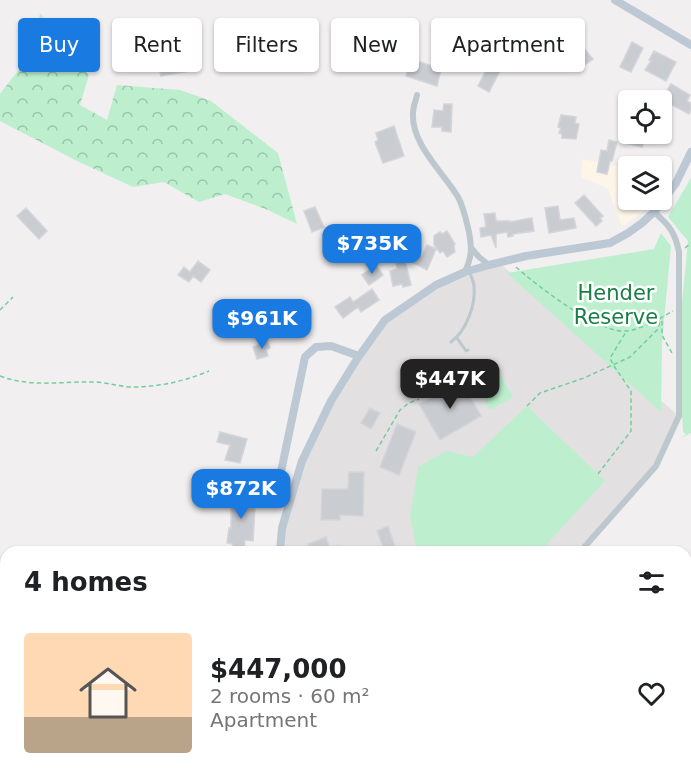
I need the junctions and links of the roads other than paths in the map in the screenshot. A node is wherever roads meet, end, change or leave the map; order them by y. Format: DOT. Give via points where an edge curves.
graph roads {
  1 [pos="615,0"];
  2 [pos="691,45"];
  3 [pos="417,95"];
  4 [pos="691,152"];
  5 [pos="654,212"];
  6 [pos="472,249"];
  7 [pos="489,265"];
  8 [pos="467,272"];
  9 [pos="457,338"];
  10 [pos="451,342"];
  11 [pos="468,350"];
  12 [pos="359,356"];
  13 [pos="291,497"];
  14 [pos="280,546"];
  15 [pos="585,546"];
  1 -- 2 [label="street"];
  3 -- 6 [label="street" via="415,128 423,148 458,198"];
  4 -- 5 [label="street" via="676,183"];
  5 -- 7 [label="street" via="610,243"];
  5 -- 15 [label="street" via="669,226 679,252 679,416 656,466"];
  6 -- 7 [label="street"];
  6 -- 8 [label="street"];
  7 -- 8 [label="street"];
  8 -- 9 [label="lane" via="475,287 472,312"];
  8 -- 12 [label="street" via="436,285 385,320"];
  9 -- 10 [label="lane"];
  9 -- 11 [label="lane"];
  12 -- 13 [label="street" via="306,451"];
  12 -- 13 [label="street" via="331,345 316,347 305,357 278,486 279,496"];
  13 -- 14 [label="street"];
}
